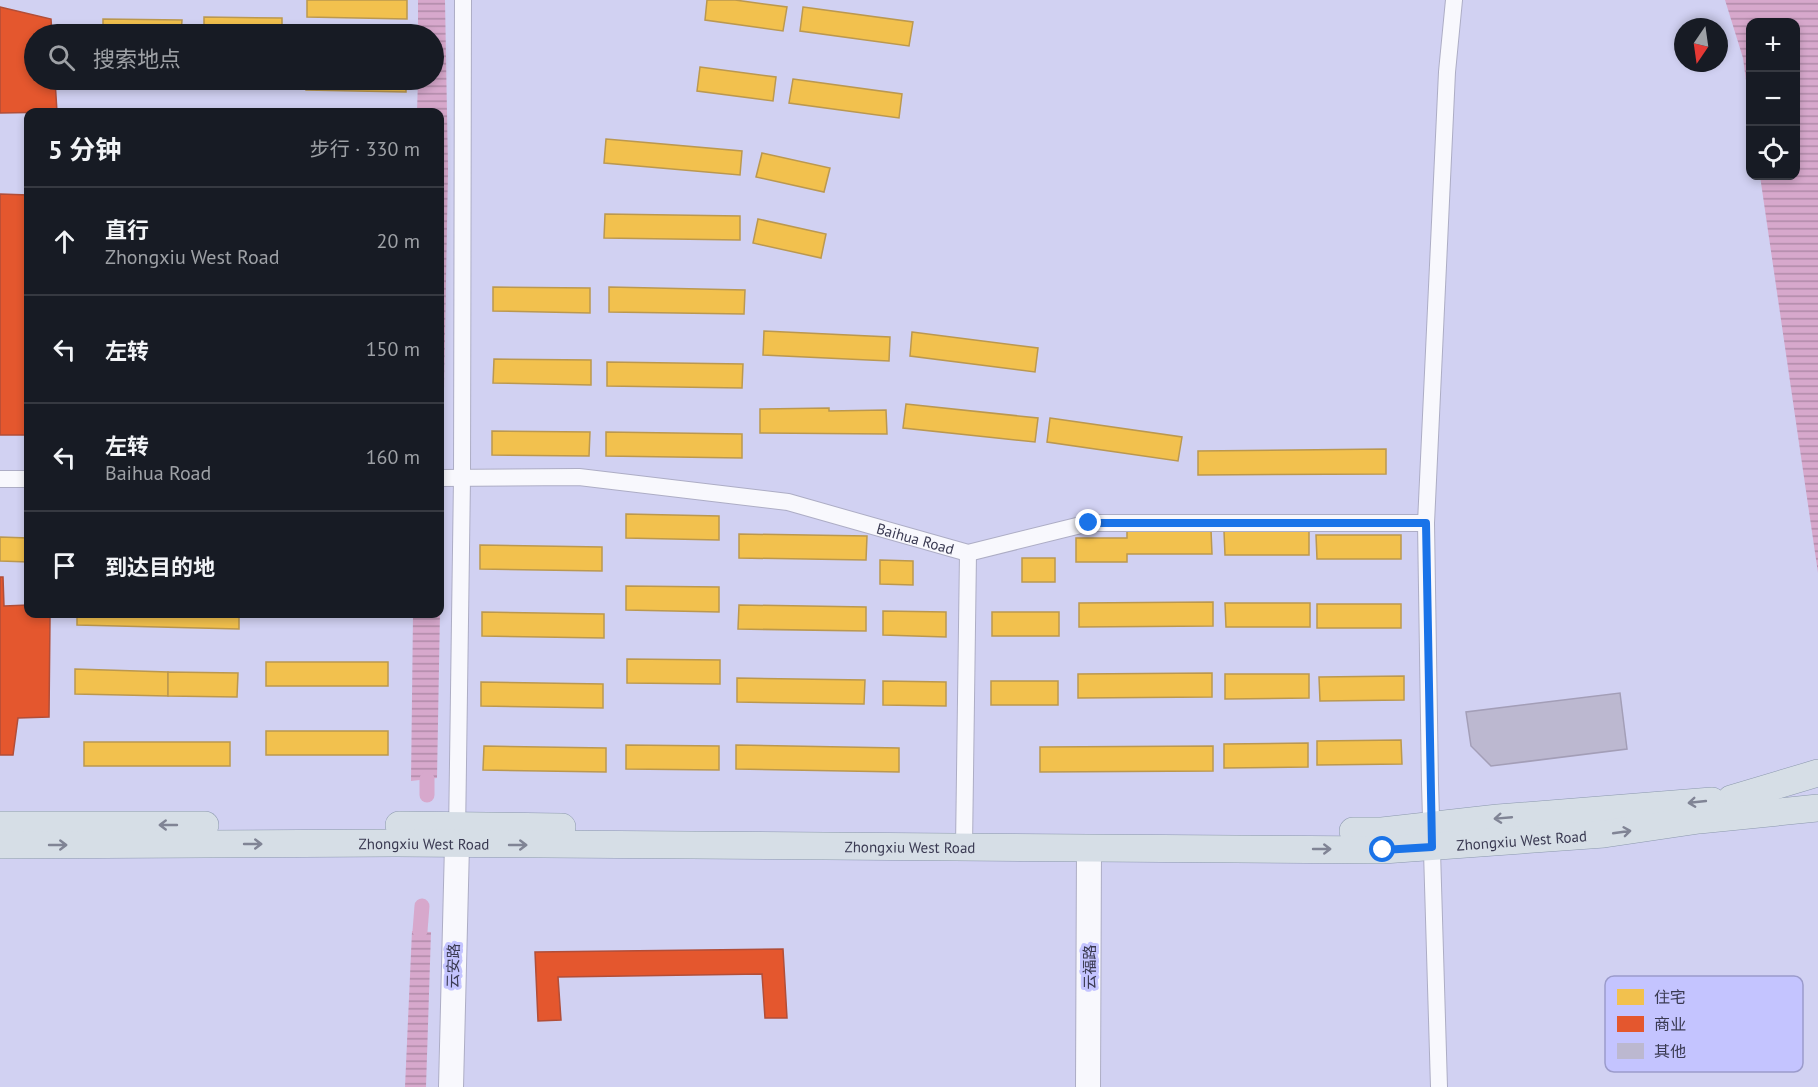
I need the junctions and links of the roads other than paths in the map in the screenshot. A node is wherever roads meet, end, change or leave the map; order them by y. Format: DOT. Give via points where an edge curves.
graph roads {
  1 [pos="463,0"];
  2 [pos="1454,0"];
  3 [pos="450,478"];
  4 [pos="0,479"];
  5 [pos="24,479"];
  6 [pos="1426,523"];
  7 [pos="968,553"];
  8 [pos="1818,773"];
  9 [pos="1818,789"];
  10 [pos="1732,808"];
  11 [pos="1818,808"];
  12 [pos="1818,824"];
  13 [pos="0,825"];
  14 [pos="457,835"];
  15 [pos="1432,836"];
  16 [pos="964,839"];
  17 [pos="0,845"];
  18 [pos="1089,848"];
  19 [pos="451,1087"];
  20 [pos="1088,1087"];
  21 [pos="1439,1087"];
  1 -- 3 [label="street"];
  2 -- 6 [label="street" via="1447,72"];
  3 -- 7 [label="street, Baihua Road" via="579,477 788,502"];
  3 -- 14 [label="street"];
  4 -- 5 [label="street"];
  6 -- 7 [label="street, Baihua Road" via="1089,523"];
  6 -- 15 [label="street"];
  7 -- 16 [label="street"];
  8 -- 10 [label="main road"];
  9 -- 10 [label="main road, Zhongxiu West Road"];
  10 -- 11 [label="main road, Zhongxiu West Road"];
  10 -- 12 [label="main road"];
  10 -- 15 [label="main road, Zhongxiu West Road" via="1604,834"];
  14 -- 13 [label="main road, Zhongxiu West Road, one-way"];
  14 -- 16 [label="main road, Zhongxiu West Road"];
  17 -- 14 [label="main road, Zhongxiu West Road, one-way"];
  14 -- 19 [label="street, 云安路"];
  15 -- 16 [label="main road, Zhongxiu West Road" via="1382,831"];
  18 -- 15 [label="main road, Zhongxiu West Road, one-way" via="1383,850"];
  15 -- 21 [label="street"];
  16 -- 18 [label="main road, Zhongxiu West Road"];
  18 -- 20 [label="street, 云福路"];
}
